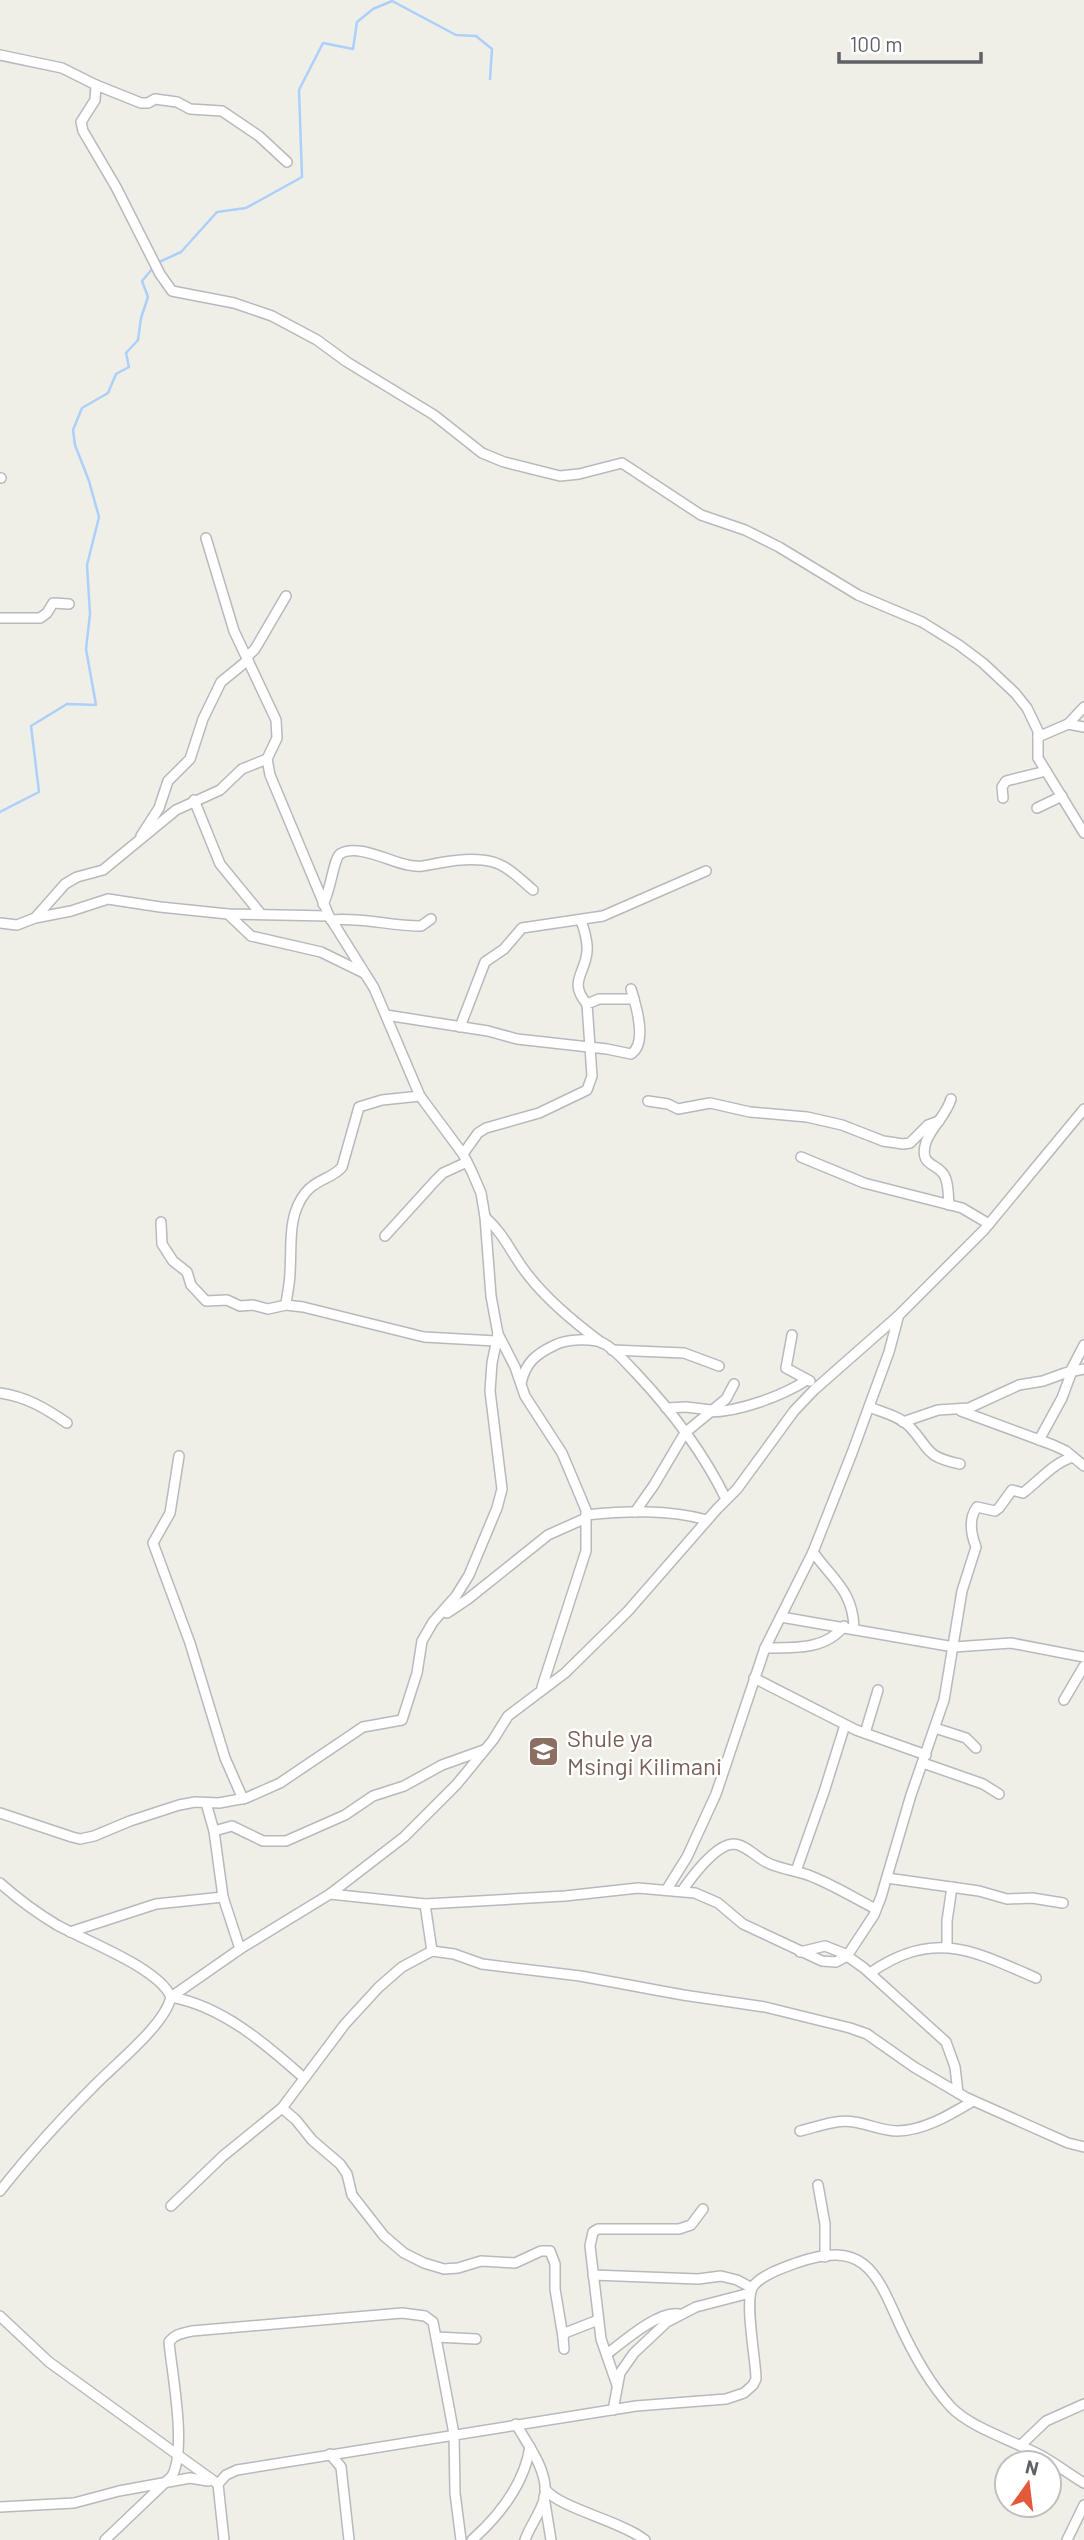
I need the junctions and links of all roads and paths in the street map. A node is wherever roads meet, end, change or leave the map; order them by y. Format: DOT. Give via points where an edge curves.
graph roads {
  1 [pos="0,55"];
  2 [pos="96,85"];
  3 [pos="288,162"];
  4 [pos="206,538"];
  5 [pos="286,596"];
  6 [pos="69,604"];
  7 [pos="0,618"];
  8 [pos="247,659"];
  9 [pos="1084,707"];
  10 [pos="1068,724"];
  11 [pos="1084,727"];
  12 [pos="1038,737"];
  13 [pos="267,759"];
  14 [pos="1046,771"];
  15 [pos="1062,796"];
  16 [pos="1003,798"];
  17 [pos="194,800"];
  18 [pos="1037,808"];
  19 [pos="1084,833"];
  20 [pos="138,842"];
  21 [pos="706,871"];
  22 [pos="533,890"];
  23 [pos="323,904"];
  24 [pos="228,914"];
  25 [pos="261,914"];
  26 [pos="35,918"];
  27 [pos="330,918"];
  28 [pos="430,919"];
  29 [pos="580,919"];
  30 [pos="0,923"];
  31 [pos="364,973"];
  32 [pos="587,1004"];
  33 [pos="386,1015"];
  34 [pos="460,1027"];
  35 [pos="590,1047"];
  36 [pos="420,1096"];
  37 [pos="951,1099"];
  38 [pos="648,1101"];
  39 [pos="1084,1109"];
  40 [pos="939,1121"];
  41 [pos="801,1157"];
  42 [pos="465,1158"];
  43 [pos="949,1205"];
  44 [pos="485,1217"];
  45 [pos="161,1222"];
  46 [pos="989,1224"];
  47 [pos="385,1236"];
  48 [pos="286,1305"];
  49 [pos="898,1316"];
  50 [pos="792,1335"];
  51 [pos="497,1338"];
  52 [pos="601,1343"];
  53 [pos="1084,1345"];
  54 [pos="610,1350"];
  55 [pos="719,1366"];
  56 [pos="1084,1369"];
  57 [pos="1071,1371"];
  58 [pos="807,1380"];
  59 [pos="734,1384"];
  60 [pos="520,1385"];
  61 [pos="819,1385"];
  62 [pos="0,1393"];
  63 [pos="869,1406"];
  64 [pos="666,1408"];
  65 [pos="959,1410"];
  66 [pos="710,1411"];
  67 [pos="902,1422"];
  68 [pos="67,1423"];
  69 [pos="686,1431"];
  70 [pos="1039,1440"];
  71 [pos="179,1456"];
  72 [pos="1073,1457"];
  73 [pos="960,1464"];
  74 [pos="1084,1466"];
  75 [pos="726,1499"];
  76 [pos="635,1512"];
  77 [pos="586,1517"];
  78 [pos="707,1520"];
  79 [pos="813,1552"];
  80 [pos="781,1617"];
  81 [pos="433,1622"];
  82 [pos="849,1627"];
  83 [pos="954,1647"];
  84 [pos="765,1648"];
  85 [pos="1084,1656"];
  86 [pos="1084,1666"];
  87 [pos="754,1678"];
  88 [pos="542,1689"];
  89 [pos="878,1690"];
  90 [pos="1064,1700"];
  91 [pos="845,1724"];
  92 [pos="935,1728"];
  93 [pos="865,1733"];
  94 [pos="976,1748"];
  95 [pos="485,1750"];
  96 [pos="924,1759"];
  97 [pos="999,1794"];
  98 [pos="243,1799"];
  99 [pos="206,1803"];
  100 [pos="0,1813"];
  101 [pos="214,1831"];
  102 [pos="796,1871"];
  103 [pos="887,1878"];
  104 [pos="0,1883"];
  105 [pos="952,1887"];
  106 [pos="667,1889"];
  107 [pos="682,1891"];
  108 [pos="330,1894"];
  109 [pos="223,1897"];
  110 [pos="1063,1903"];
  111 [pos="425,1904"];
  112 [pos="876,1909"];
  113 [pos="70,1931"];
  114 [pos="947,1947"];
  115 [pos="240,1949"];
  116 [pos="432,1951"];
  117 [pos="800,1952"];
  118 [pos="847,1955"];
  119 [pos="870,1973"];
  120 [pos="1036,1978"];
  121 [pos="171,1997"];
  122 [pos="303,2078"];
  123 [pos="958,2093"];
  124 [pos="973,2101"];
  125 [pos="282,2108"];
  126 [pos="800,2131"];
  127 [pos="1084,2147"];
  128 [pos="818,2185"];
  129 [pos="0,2191"];
  130 [pos="171,2206"];
  131 [pos="704,2209"];
  132 [pos="825,2257"];
  133 [pos="593,2275"];
  134 [pos="751,2290"];
  135 [pos="680,2315"];
  136 [pos="0,2316"];
  137 [pos="598,2320"];
  138 [pos="436,2337"];
  139 [pos="563,2337"];
  140 [pos="475,2339"];
  141 [pos="564,2349"];
  142 [pos="607,2354"];
  143 [pos="617,2385"];
  144 [pos="1084,2404"];
  145 [pos="613,2410"];
  146 [pos="516,2424"];
  147 [pos="454,2434"];
  148 [pos="1021,2445"];
  149 [pos="530,2447"];
  150 [pos="330,2454"];
  151 [pos="178,2457"];
  152 [pos="165,2483"];
  153 [pos="1084,2483"];
  154 [pos="218,2484"];
  155 [pos="545,2493"];
  156 [pos="1084,2505"];
  157 [pos="0,2507"];
  158 [pos="105,2540"];
  159 [pos="224,2540"];
  160 [pos="349,2540"];
  161 [pos="461,2540"];
  162 [pos="472,2540"];
  163 [pos="525,2540"];
  164 [pos="551,2540"];
  165 [pos="645,2540"];
  166 [pos="1067,2540"];
  1 -- 2 [label="street" via="62,68"];
  2 -- 3 [label="street" via="141,103 155,99 190,109 222,111"];
  2 -- 12 [label="street" via="94,100 81,122 83,131 172,291 272,316 317,340 434,415 482,453 504,463 560,476 622,463 701,515 761,537 858,595 946,636 1015,692 1035,723"];
  4 -- 8 [label="street" via="225,606"];
  5 -- 8 [label="street"];
  6 -- 7 [label="street" via="52,603 40,618"];
  8 -- 13 [label="street" via="278,726"];
  8 -- 20 [label="street" via="221,682 202,719 190,759 168,781 159,808"];
  9 -- 10 [label="street"];
  10 -- 11 [label="street"];
  10 -- 12 [label="street"];
  12 -- 14 [label="street" via="1038,758"];
  13 -- 17 [label="street" via="242,769 220,790"];
  13 -- 23 [label="street"];
  14 -- 15 [label="street"];
  14 -- 16 [label="street" via="1006,781"];
  15 -- 18 [label="street"];
  15 -- 19 [label="street"];
  17 -- 20 [label="street"];
  17 -- 25 [label="street" via="220,864"];
  20 -- 26 [label="street" via="103,870 65,884"];
  21 -- 29 [label="street" via="615,912"];
  22 -- 23 [label="street" via="492,862 421,867 350,851 337,858"];
  23 -- 27 [label="street"];
  24 -- 25 [label="street"];
  24 -- 26 [label="street" via="108,899"];
  24 -- 31 [label="street" via="251,936 321,952"];
  25 -- 27 [label="street"];
  26 -- 30 [label="street" via="17,925"];
  27 -- 28 [label="street" via="421,926"];
  27 -- 31 [label="street"];
  29 -- 32 [label="street" via="587,954 578,981"];
  29 -- 34 [label="street" via="522,928 485,962"];
  31 -- 33 [label="street"];
  32 -- 35 [label="street"];
  32 -- 35 [label="street" via="632,994 639,1014 636,1051 625,1055"];
  33 -- 34 [label="street"];
  33 -- 36 [label="street"];
  34 -- 35 [label="street"];
  35 -- 42 [label="street" via="592,1076 587,1090 538,1113 486,1128 478,1133"];
  36 -- 42 [label="street"];
  36 -- 48 [label="street" via="359,1107 341,1167 313,1184 294,1213"];
  37 -- 40 [label="street"];
  38 -- 40 [label="street" via="678,1109 710,1103 807,1117 903,1144"];
  39 -- 46 [label="street"];
  40 -- 43 [label="street" via="928,1137 924,1156 946,1178"];
  41 -- 43 [label="street" via="864,1183"];
  42 -- 44 [label="street" via="481,1193"];
  42 -- 47 [label="street" via="443,1173"];
  43 -- 46 [label="street"];
  44 -- 51 [label="street"];
  44 -- 52 [label="street" via="546,1295"];
  45 -- 48 [label="street" via="162,1244 187,1272 202,1299 268,1309"];
  46 -- 49 [label="street"];
  48 -- 51 [label="street" via="425,1337"];
  49 -- 61 [label="street"];
  49 -- 63 [label="street"];
  50 -- 58 [label="street" via="786,1368"];
  51 -- 60 [label="street"];
  51 -- 81 [label="street" via="490,1391 502,1489 469,1575"];
  52 -- 54 [label="street"];
  52 -- 60 [label="street" via="572,1340 551,1347 531,1359"];
  53 -- 57 [label="street"];
  54 -- 55 [label="street" via="684,1353"];
  54 -- 64 [label="street"];
  56 -- 57 [label="street"];
  57 -- 65 [label="street" via="1019,1385"];
  57 -- 70 [label="street"];
  58 -- 61 [label="street"];
  58 -- 66 [label="street" via="744,1407"];
  59 -- 66 [label="street" via="726,1399"];
  60 -- 77 [label="street" via="562,1453"];
  61 -- 75 [label="street"];
  62 -- 68 [label="street" via="39,1404"];
  63 -- 67 [label="street"];
  63 -- 79 [label="street"];
  64 -- 66 [label="street"];
  64 -- 69 [label="street"];
  65 -- 67 [label="street" via="938,1410"];
  65 -- 70 [label="street"];
  66 -- 69 [label="street"];
  67 -- 73 [label="street" via="928,1452"];
  69 -- 75 [label="street"];
  69 -- 76 [label="street"];
  70 -- 72 [label="street"];
  71 -- 98 [label="street" via="170,1513 153,1544"];
  72 -- 74 [label="street"];
  72 -- 83 [label="street" via="1057,1462 1023,1493 1012,1490 995,1511 974,1510 970,1535 976,1547 962,1591"];
  75 -- 78 [label="street"];
  76 -- 77 [label="street"];
  76 -- 78 [label="street" via="677,1513"];
  77 -- 81 [label="street" via="548,1535"];
  77 -- 88 [label="street" via="586,1552"];
  78 -- 88 [label="street" via="593,1648"];
  79 -- 80 [label="street"];
  79 -- 82 [label="street" via="851,1603"];
  80 -- 82 [label="street"];
  80 -- 84 [label="street"];
  81 -- 98 [label="street" via="421,1644 409,1704 401,1720 363,1727 280,1783"];
  82 -- 83 [label="street"];
  82 -- 84 [label="street" via="823,1643"];
  83 -- 85 [label="street" via="1011,1643"];
  83 -- 92 [label="street"];
  84 -- 87 [label="street"];
  86 -- 90 [label="street"];
  87 -- 91 [label="street"];
  87 -- 106 [label="street" via="716,1794"];
  88 -- 95 [label="street" via="508,1716"];
  89 -- 93 [label="street"];
  91 -- 93 [label="street"];
  91 -- 102 [label="street"];
  92 -- 94 [label="street" via="967,1738"];
  92 -- 96 [label="street"];
  93 -- 96 [label="street"];
  95 -- 101 [label="street" via="373,1796 345,1815 286,1841 263,1841 232,1826"];
  95 -- 108 [label="street" via="404,1837"];
  96 -- 97 [label="street"];
  96 -- 103 [label="street"];
  98 -- 99 [label="street"];
  99 -- 100 [label="street" via="172,1807 83,1838"];
  99 -- 101 [label="street"];
  101 -- 109 [label="street"];
  102 -- 107 [label="street" via="766,1863 733,1844 709,1859"];
  102 -- 112 [label="street"];
  103 -- 105 [label="street"];
  103 -- 112 [label="street"];
  104 -- 113 [label="street"];
  105 -- 110 [label="street" via="1007,1899"];
  105 -- 114 [label="street"];
  106 -- 107 [label="street"];
  106 -- 111 [label="street"];
  107 -- 117 [label="street" via="718,1903 743,1924"];
  108 -- 111 [label="street"];
  108 -- 115 [label="street"];
  109 -- 113 [label="street" via="156,1904"];
  109 -- 115 [label="street"];
  111 -- 116 [label="street"];
  112 -- 118 [label="street"];
  113 -- 121 [label="street" via="146,1971"];
  114 -- 119 [label="street" via="913,1951"];
  114 -- 120 [label="street" via="978,1954"];
  115 -- 121 [label="street"];
  116 -- 122 [label="street" via="402,1967 379,1987"];
  116 -- 123 [label="street" via="482,1964 765,2007 849,2028 867,2034"];
  117 -- 118 [label="street" via="825,1946"];
  117 -- 118 [label="street" via="828,1963"];
  118 -- 119 [label="street"];
  119 -- 123 [label="street" via="946,2042"];
  121 -- 122 [label="street" via="215,2011"];
  121 -- 129 [label="street" via="157,2021"];
  122 -- 125 [label="street"];
  123 -- 124 [label="street"];
  124 -- 126 [label="street" via="944,2118 896,2132 840,2121"];
  124 -- 127 [label="street"];
  125 -- 130 [label="street"];
  125 -- 139 [label="street" via="340,2164 352,2195 384,2236 404,2253 444,2269 458,2269 481,2261 515,2263 550,2251"];
  128 -- 132 [label="street"];
  131 -- 133 [label="street" via="691,2225 679,2229 598,2229 590,2246"];
  132 -- 134 [label="street" via="764,2277"];
  132 -- 148 [label="street" via="855,2259 872,2270 925,2374 950,2406"];
  133 -- 134 [label="street" via="721,2276"];
  133 -- 137 [label="street"];
  134 -- 135 [label="street"];
  134 -- 145 [label="street" via="756,2379 749,2389 726,2399"];
  135 -- 142 [label="street" via="664,2315"];
  135 -- 143 [label="street" via="635,2353"];
  136 -- 151 [label="street" via="49,2362"];
  137 -- 139 [label="street"];
  137 -- 142 [label="street"];
  138 -- 140 [label="street"];
  138 -- 147 [label="street"];
  138 -- 151 [label="street" via="433,2322 425,2316 402,2313 177,2334 169,2342"];
  139 -- 141 [label="street"];
  142 -- 143 [label="street"];
  143 -- 145 [label="street"];
  144 -- 148 [label="street" via="1046,2421"];
  145 -- 146 [label="street"];
  146 -- 147 [label="street"];
  146 -- 149 [label="street"];
  147 -- 150 [label="street"];
  147 -- 161 [label="street"];
  148 -- 153 [label="street"];
  149 -- 155 [label="street"];
  149 -- 162 [label="street" via="517,2486"];
  150 -- 154 [label="street" via="237,2470"];
  150 -- 160 [label="street" via="341,2467"];
  151 -- 152 [label="street" via="175,2471"];
  151 -- 154 [label="street"];
  152 -- 154 [label="street" via="199,2478"];
  152 -- 157 [label="street" via="74,2503"];
  152 -- 158 [label="street"];
  154 -- 159 [label="street"];
  155 -- 163 [label="street"];
  155 -- 164 [label="street"];
  155 -- 165 [label="street"];
  156 -- 166 [label="street"];
}
